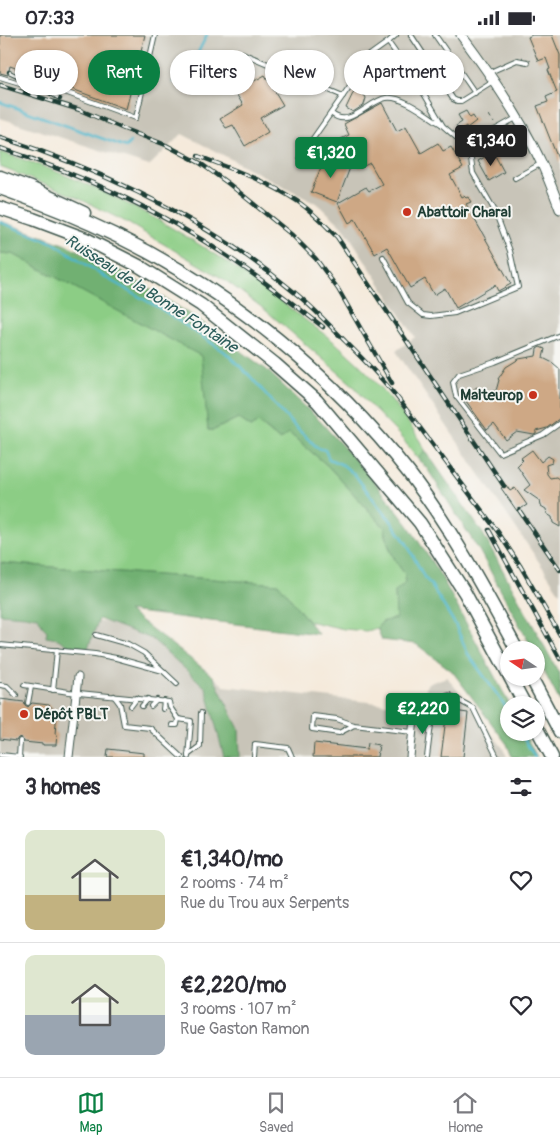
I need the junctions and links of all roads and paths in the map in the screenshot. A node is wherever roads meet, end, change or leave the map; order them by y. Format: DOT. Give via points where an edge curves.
graph roads {
  1 [pos="154,35"];
  2 [pos="396,35"];
  3 [pos="411,35"];
  4 [pos="435,35"];
  5 [pos="461,35"];
  6 [pos="388,42"];
  7 [pos="255,59"];
  8 [pos="527,62"];
  9 [pos="0,77"];
  10 [pos="491,77"];
  11 [pos="474,93"];
  12 [pos="343,96"];
  13 [pos="331,113"];
  14 [pos="517,118"];
  15 [pos="443,126"];
  16 [pos="466,146"];
  17 [pos="300,157"];
  18 [pos="542,163"];
  19 [pos="0,177"];
  20 [pos="515,178"];
  21 [pos="0,188"];
  22 [pos="0,208"];
  23 [pos="560,209"];
  24 [pos="119,237"];
  25 [pos="383,257"];
  26 [pos="560,335"];
  27 [pos="560,423"];
  28 [pos="96,635"];
  29 [pos="512,641"];
  30 [pos="0,645"];
  31 [pos="57,651"];
  32 [pos="500,659"];
  33 [pos="163,671"];
  34 [pos="78,677"];
  35 [pos="178,684"];
  36 [pos="0,685"];
  37 [pos="24,685"];
  38 [pos="536,686"];
  39 [pos="31,687"];
  40 [pos="53,691"];
  41 [pos="76,693"];
  42 [pos="16,695"];
  43 [pos="114,696"];
  44 [pos="137,698"];
  45 [pos="148,699"];
  46 [pos="157,700"];
  47 [pos="164,701"];
  48 [pos="28,703"];
  49 [pos="130,706"];
  50 [pos="142,706"];
  51 [pos="152,707"];
  52 [pos="163,709"];
  53 [pos="415,712"];
  54 [pos="201,713"];
  55 [pos="432,716"];
  56 [pos="170,717"];
  57 [pos="177,717"];
  58 [pos="172,725"];
  59 [pos="354,725"];
  60 [pos="412,732"];
  61 [pos="560,732"];
  62 [pos="20,741"];
  63 [pos="543,741"];
  64 [pos="0,755"];
  65 [pos="188,756"];
  66 [pos="19,757"];
  67 [pos="69,757"];
  68 [pos="181,757"];
  69 [pos="254,757"];
  70 [pos="292,757"];
  71 [pos="410,757"];
  72 [pos="427,757"];
  73 [pos="497,757"];
  74 [pos="552,757"];
  1 -- 9 [label="lane" via="136,118 43,84 23,84"];
  2 -- 6 [label="lane"];
  3 -- 11 [label="lane" via="453,99 461,101"];
  4 -- 11 [label="lane"];
  5 -- 10 [label="street"];
  6 -- 12 [label="lane" via="366,57"];
  6 -- 15 [label="lane"];
  7 -- 12 [label="lane"];
  8 -- 10 [label="lane" via="517,61"];
  10 -- 11 [label="lane"];
  10 -- 14 [label="street"];
  12 -- 13 [label="lane"];
  13 -- 15 [label="lane" via="346,119 386,98 401,99"];
  13 -- 17 [label="lane"];
  14 -- 16 [label="lane"];
  14 -- 18 [label="street"];
  15 -- 16 [label="lane"];
  16 -- 25 [label="lane" via="473,173 495,211 510,251 518,287 455,313 423,315 408,303"];
  18 -- 20 [label="lane"];
  18 -- 23 [label="street"];
  19 -- 24 [label="highway" via="69,205 100,221"];
  21 -- 24 [label="highway" via="68,213"];
  22 -- 32 [label="highway" via="86,239 138,265 201,305 275,363 317,401 420,523 465,593"];
  24 -- 29 [label="highway" via="174,267 245,314 299,358 361,418 408,473 456,541"];
  26 -- 27 [label="lane" via="459,374 454,382 456,396 500,453 543,435"];
  28 -- 33 [label="lane" via="128,644 144,653"];
  30 -- 31 [label="lane"];
  31 -- 33 [label="lane" via="116,658"];
  31 -- 40 [label="lane"];
  33 -- 35 [label="lane"];
  34 -- 41 [label="street"];
  36 -- 42 [label="lane" via="7,686"];
  37 -- 39 [label="lane"];
  38 -- 61 [label="highway"];
  39 -- 40 [label="lane"];
  39 -- 48 [label="lane"];
  40 -- 41 [label="lane"];
  41 -- 43 [label="lane"];
  41 -- 67 [label="street"];
  43 -- 44 [label="lane"];
  43 -- 68 [label="lane" via="120,704 124,725 150,728"];
  44 -- 45 [label="lane"];
  44 -- 49 [label="lane"];
  45 -- 46 [label="lane"];
  45 -- 50 [label="lane"];
  46 -- 47 [label="lane"];
  46 -- 51 [label="lane"];
  47 -- 52 [label="lane"];
  47 -- 57 [label="lane" via="169,702"];
  53 -- 55 [label="lane"];
  53 -- 60 [label="street"];
  54 -- 65 [label="lane" via="200,746"];
  55 -- 72 [label="lane"];
  55 -- 73 [label="lane" via="434,700 449,695 473,708"];
  56 -- 57 [label="lane"];
  57 -- 58 [label="lane" via="177,725"];
  57 -- 65 [label="lane" via="190,721"];
  59 -- 59 [label="lane" via="313,716 312,729 339,733"];
  59 -- 60 [label="lane"];
  60 -- 71 [label="street"];
  62 -- 66 [label="lane"];
  63 -- 74 [label="highway"];
  64 -- 66 [label="lane"];
  69 -- 70 [label="lane" via="255,744 288,748"];
}
